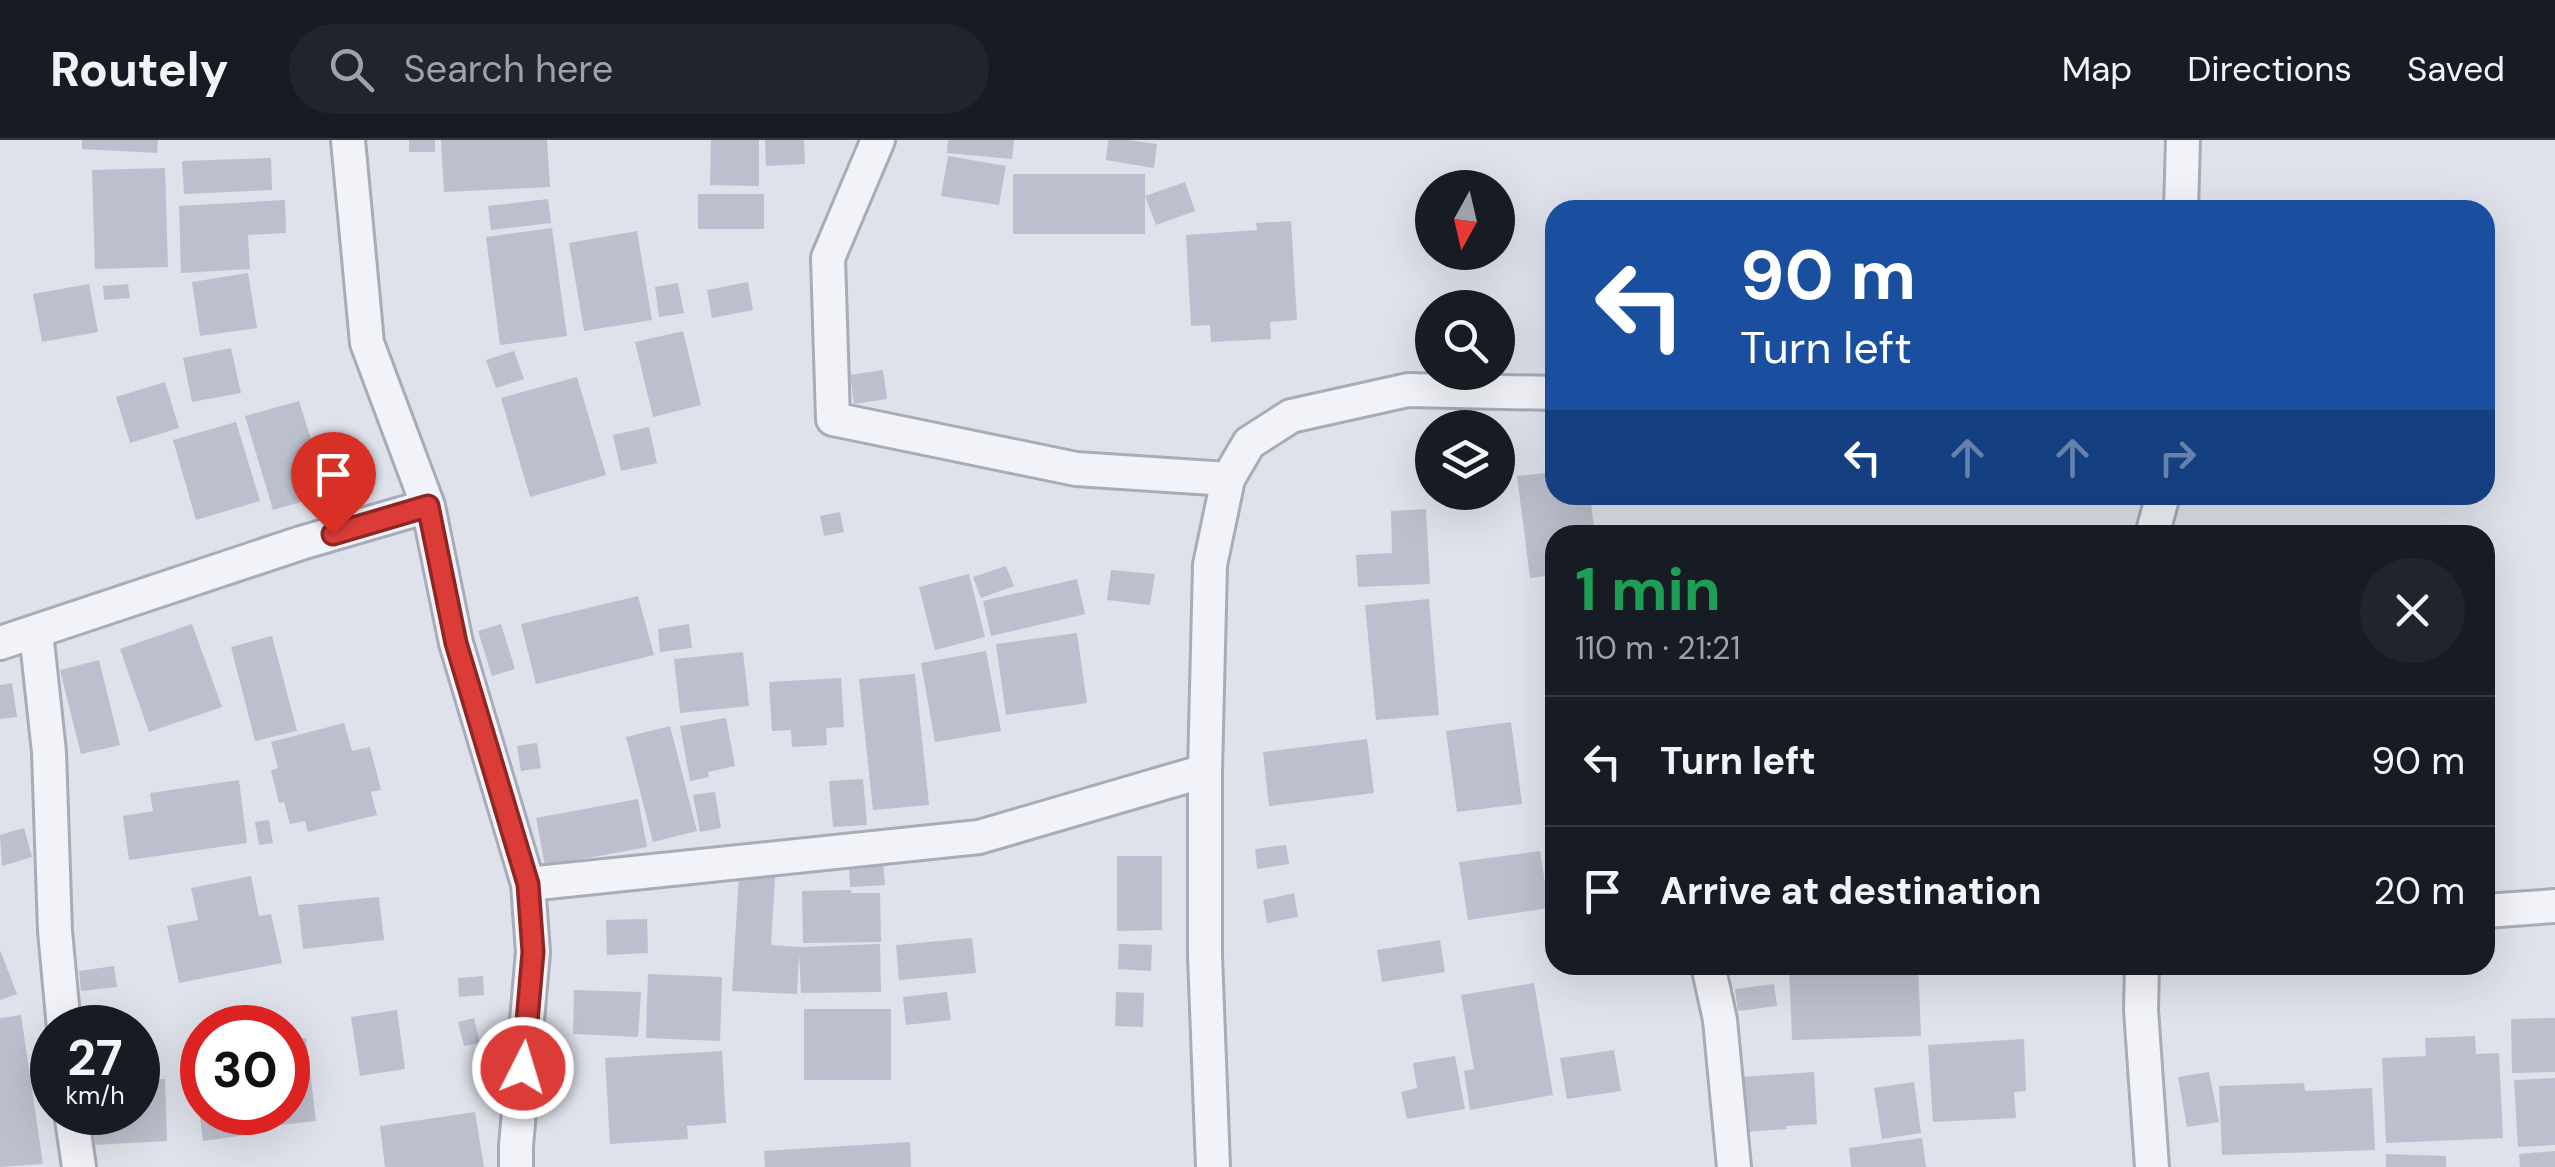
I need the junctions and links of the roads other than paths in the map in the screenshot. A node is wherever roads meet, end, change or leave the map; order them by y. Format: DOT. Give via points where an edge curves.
graph roads {
  1 [pos="348,140"];
  2 [pos="878,140"];
  3 [pos="2183,140"];
  4 [pos="2180,200"];
  5 [pos="1545,393"];
  6 [pos="1228,480"];
  7 [pos="428,506"];
  8 [pos="36,632"];
  9 [pos="0,644"];
  10 [pos="1204,772"];
  11 [pos="528,884"];
  12 [pos="2555,906"];
  13 [pos="2495,909"];
  14 [pos="1710,975"];
  15 [pos="2142,975"];
  16 [pos="62,1005"];
  17 [pos="74,1135"];
  18 [pos="78,1167"];
  19 [pos="516,1167"];
  20 [pos="1213,1167"];
  21 [pos="1734,1167"];
  22 [pos="2152,1167"];
  1 -- 7 [label="street" via="367,343"];
  2 -- 6 [label="street" via="828,258 833,418 1076,469"];
  3 -- 4 [label="street"];
  5 -- 6 [label="street" via="1408,390 1290,416 1249,443"];
  6 -- 10 [label="street" via="1210,565"];
  7 -- 8 [label="street"];
  7 -- 11 [label="street" via="456,643"];
  8 -- 9 [label="street"];
  8 -- 16 [label="street"];
  10 -- 11 [label="street" via="979,837"];
  10 -- 20 [label="street"];
  11 -- 19 [label="street" via="533,952"];
  12 -- 13 [label="street"];
  14 -- 21 [label="street"];
  15 -- 22 [label="street"];
  17 -- 18 [label="street"];
}
